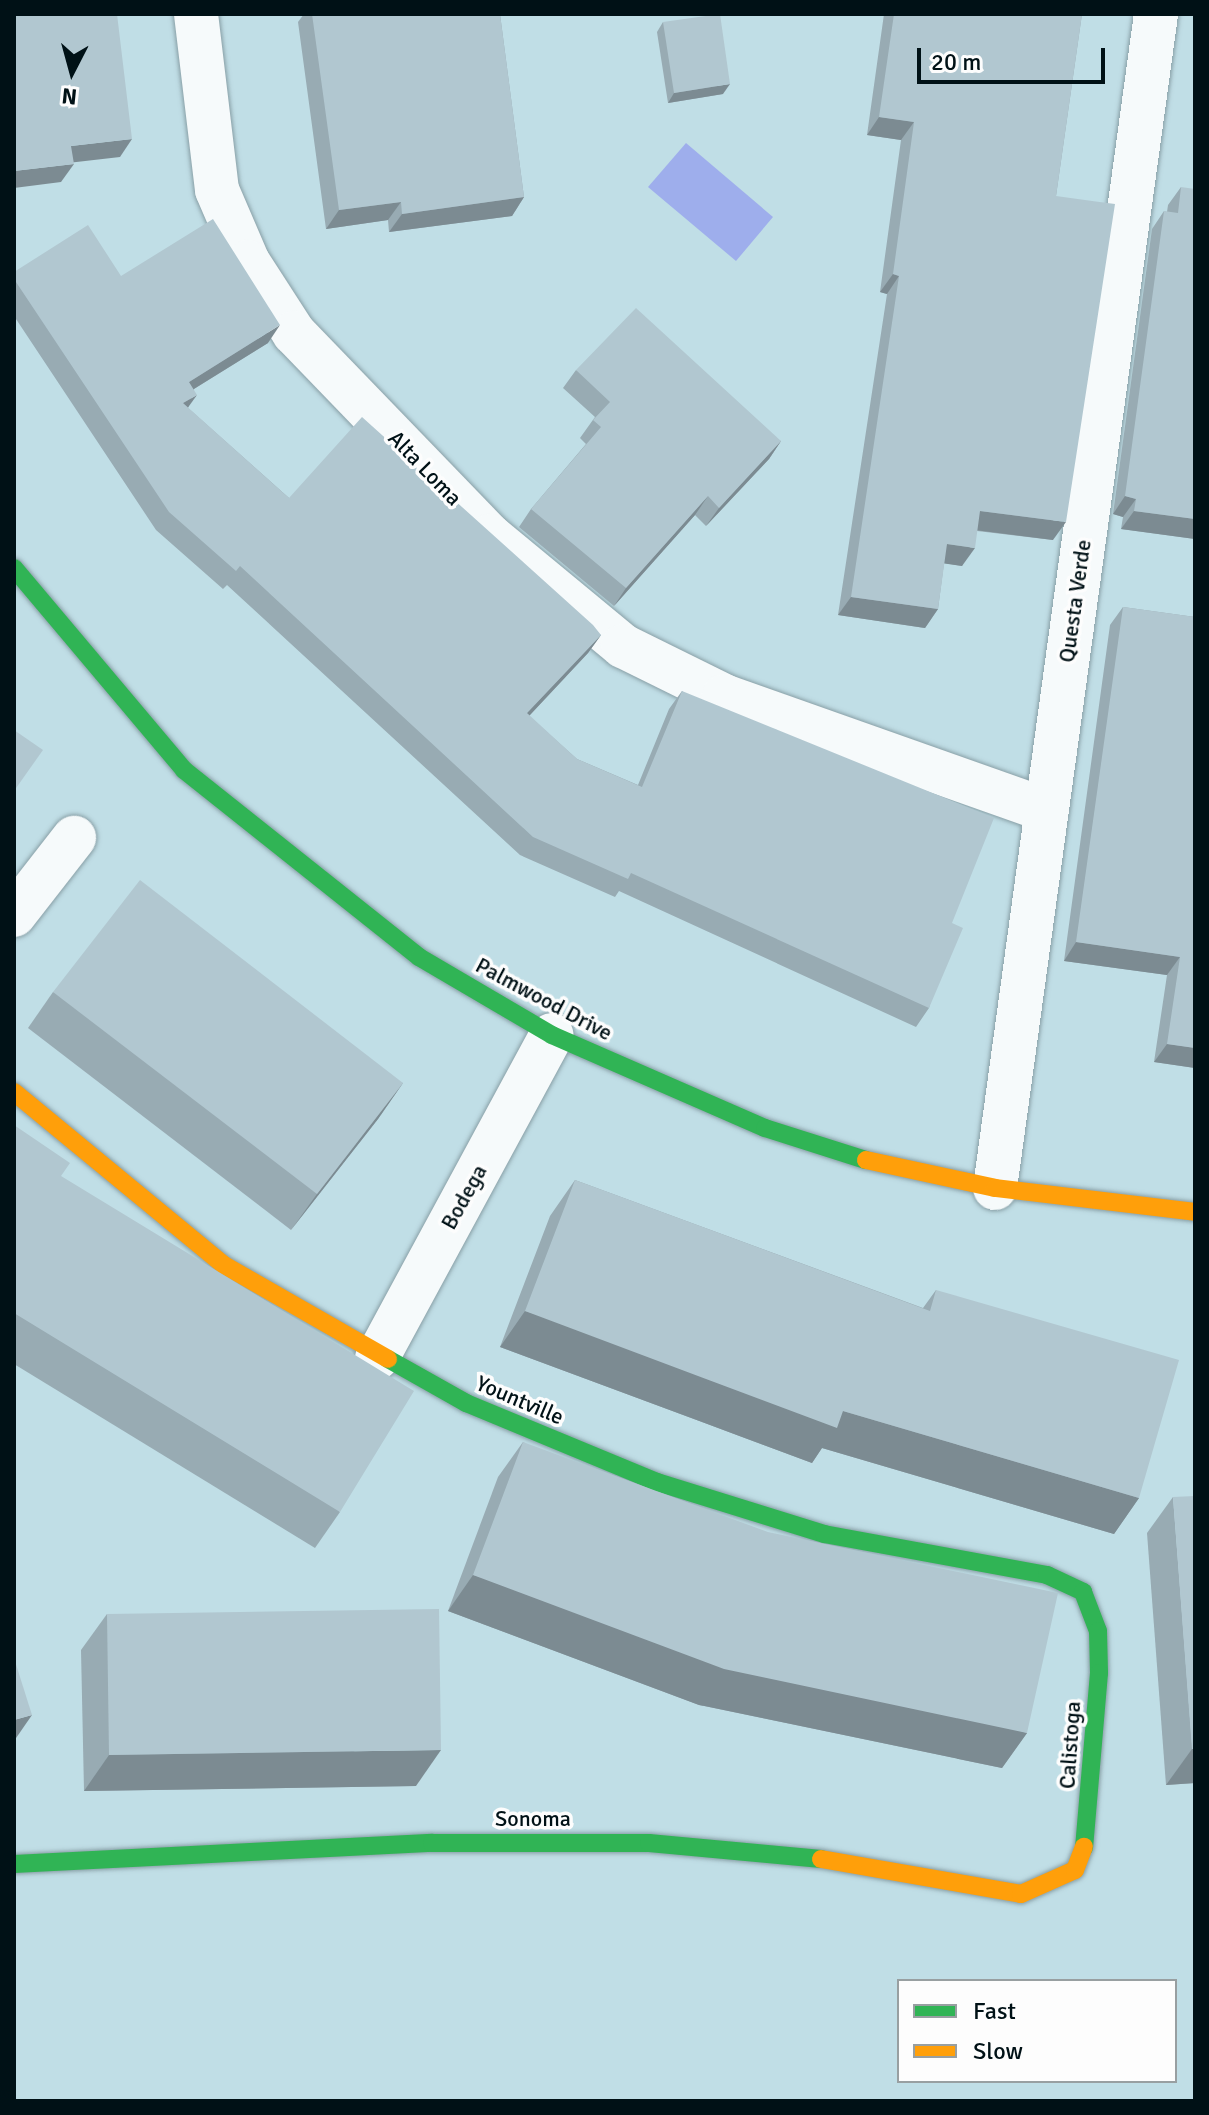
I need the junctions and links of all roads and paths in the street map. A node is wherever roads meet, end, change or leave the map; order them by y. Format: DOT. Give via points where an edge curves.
graph roads {
  1 [pos="196,14"];
  2 [pos="1156,14"];
  3 [pos="14,568"];
  4 [pos="1046,810"];
  5 [pos="74,838"];
  6 [pos="14,915"];
  7 [pos="552,1035"];
  8 [pos="14,1092"];
  9 [pos="995,1188"];
  10 [pos="1195,1212"];
  11 [pos="377,1358"];
  12 [pos="1083,1592"];
  13 [pos="14,1864"];
  14 [pos="1048,1888"];
  1 -- 4 [label="street, Alta Loma" via="217,190 248,262 294,333 490,536 623,646 724,696"];
  2 -- 4 [label="street, Questa Verde"];
  3 -- 7 [label="street, Palmwood Drive" via="184,770 304,872 419,957"];
  4 -- 9 [label="street, Questa Verde"];
  5 -- 6 [label="street"];
  7 -- 9 [label="street, Palmwood Drive" via="765,1128"];
  7 -- 11 [label="street, Bodega"];
  8 -- 11 [label="street, Yountville" via="224,1265"];
  9 -- 10 [label="street, Palmwood Drive"];
  11 -- 12 [label="street, Yountville" via="657,1482 824,1534 1047,1575"];
  12 -- 14 [label="street, Calistoga" via="1098,1631 1093,1784 1075,1870"];
  13 -- 14 [label="street, Sonoma" via="432,1843 649,1843 799,1855 1021,1894"];
}
